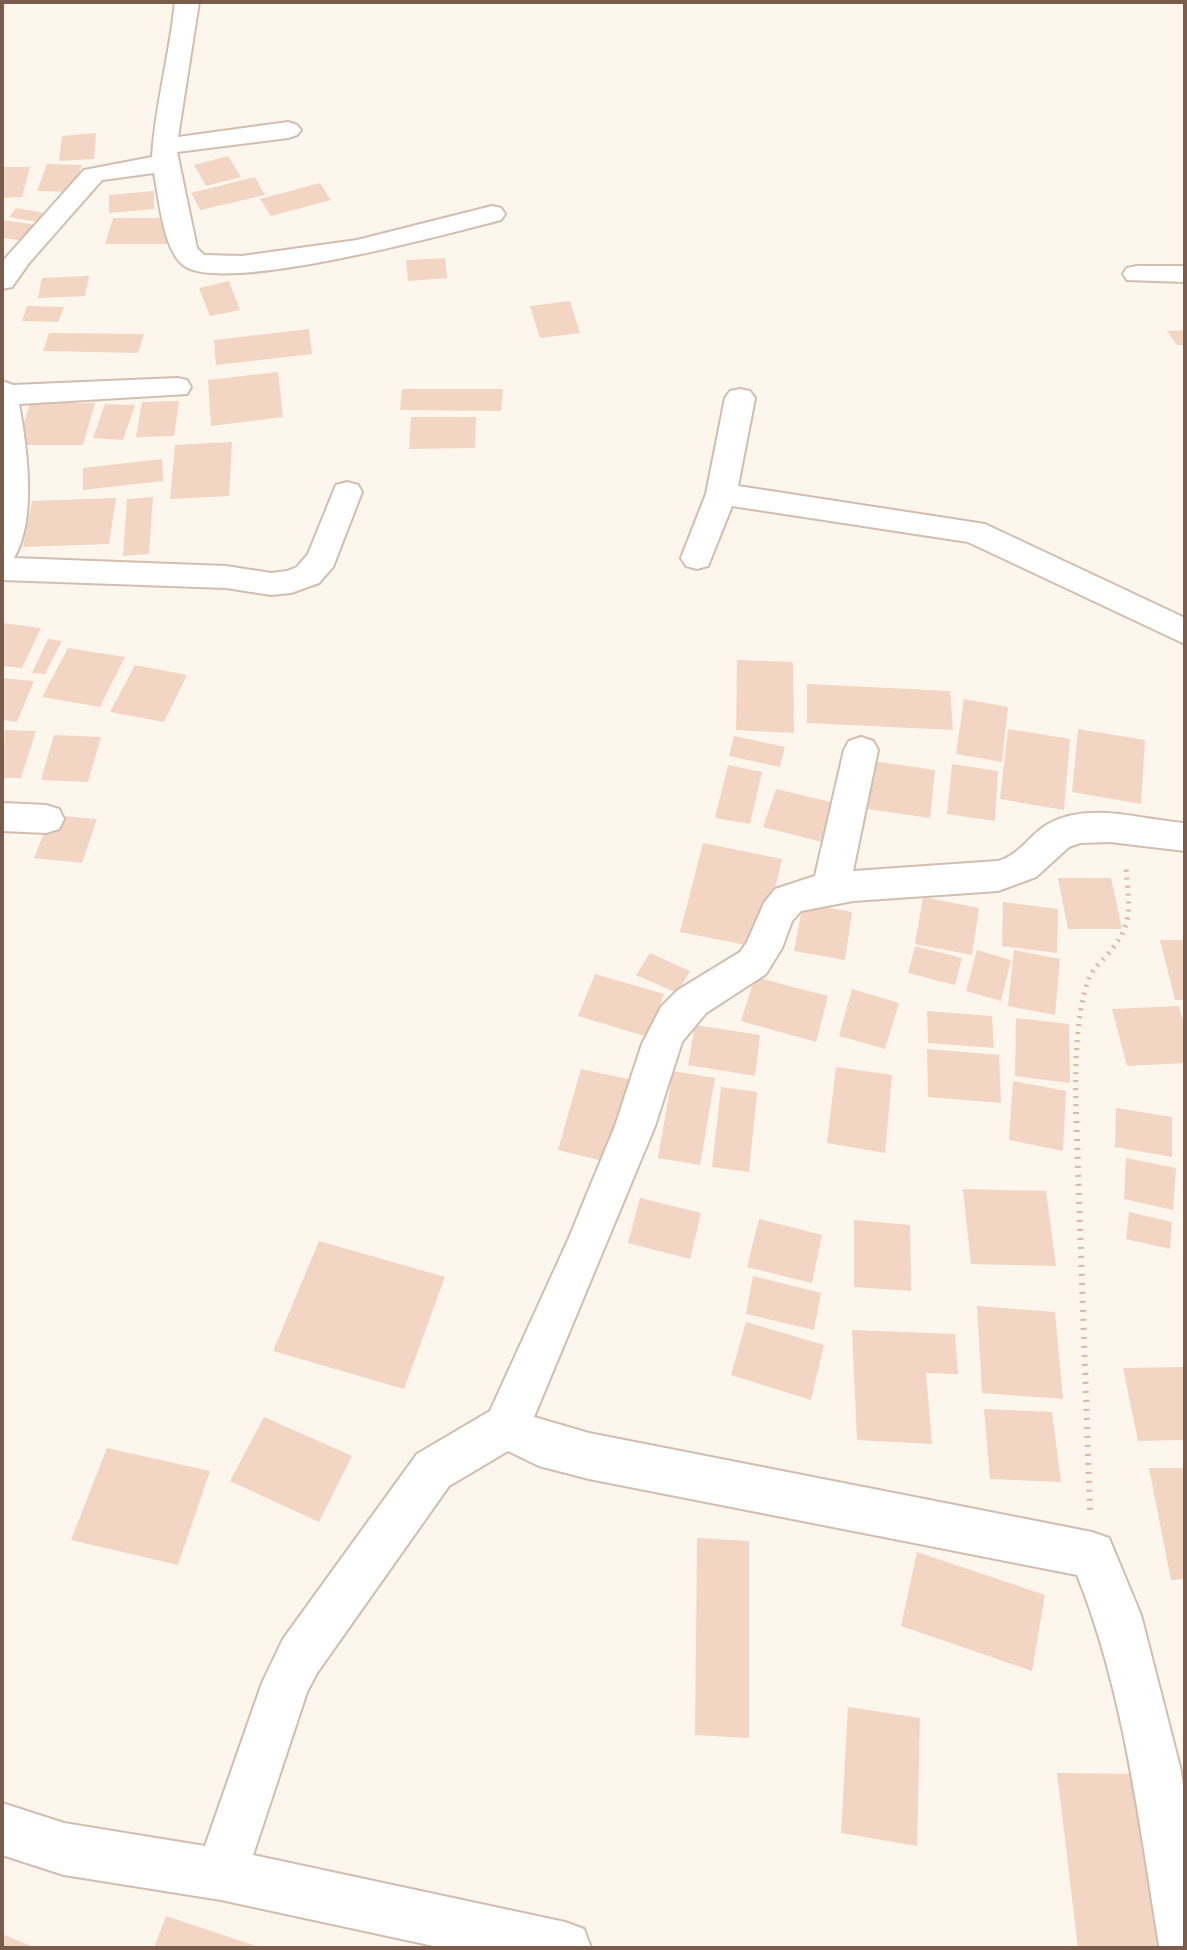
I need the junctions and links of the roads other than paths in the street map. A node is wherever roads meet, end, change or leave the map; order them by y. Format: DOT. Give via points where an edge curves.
graph roads {
  1 [pos="187,2"];
  2 [pos="288,130"];
  3 [pos="166,154"];
  4 [pos="492,214"];
  5 [pos="2,281"];
  6 [pos="177,387"];
  7 [pos="3,392"];
  8 [pos="740,398"];
  9 [pos="347,492"];
  10 [pos="721,494"];
  11 [pos="2,552"];
  12 [pos="697,558"];
  13 [pos="2,569"];
  14 [pos="1185,632"];
  15 [pos="861,750"];
  16 [pos="2,817"];
  17 [pos="46,819"];
  18 [pos="1185,837"];
  19 [pos="831,887"];
  20 [pos="506,1427"];
  21 [pos="2,1829"];
  22 [pos="221,1874"];
  23 [pos="1185,1945"];
  24 [pos="565,1948"];
  1 -- 3 [label="street"];
  2 -- 3 [label="street"];
  3 -- 4 [label="street" via="184,250 204,265 357,248"];
  3 -- 5 [label="street" via="151,167 93,175"];
  6 -- 7 [label="street"];
  7 -- 11 [label="street" via="13,495"];
  8 -- 10 [label="street"];
  9 -- 13 [label="street" via="322,559 308,575 291,582"];
  10 -- 12 [label="street"];
  10 -- 14 [label="street" via="974,532"];
  15 -- 19 [label="street"];
  16 -- 17 [label="street"];
  18 -- 19 [label="street" via="1081,828 1062,833 1013,872 992,877"];
  19 -- 20 [label="street" via="788,900 752,964 697,997 676,1017 656,1056 637,1121 553,1326"];
  20 -- 22 [label="street" via="433,1470 300,1656"];
  20 -- 23 [label="street" via="539,1443 589,1456 1092,1555 1117,1615 1155,1767"];
  21 -- 22 [label="street" via="64,1849"];
  22 -- 24 [label="street"];
}
